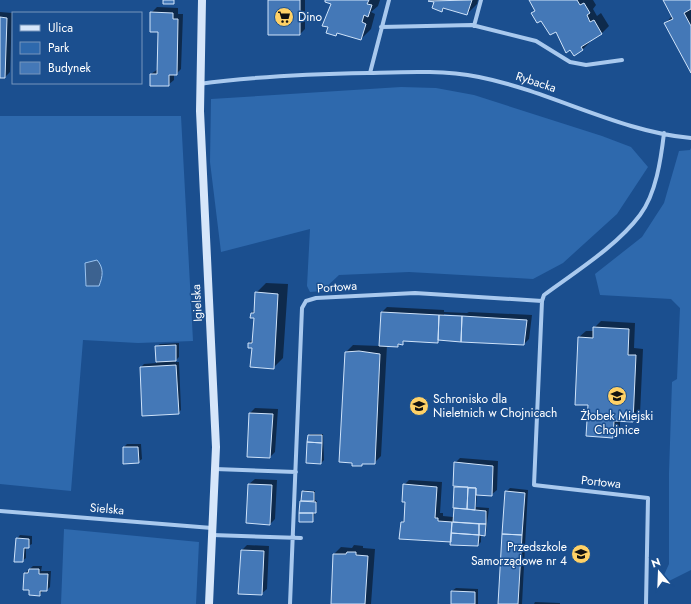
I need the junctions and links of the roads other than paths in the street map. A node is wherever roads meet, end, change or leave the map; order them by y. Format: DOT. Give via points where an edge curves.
graph roads {
  1 [pos="202,0"];
  2 [pos="389,0"];
  3 [pos="481,0"];
  4 [pos="474,26"];
  5 [pos="381,27"];
  6 [pos="622,60"];
  7 [pos="370,73"];
  8 [pos="199,84"];
  9 [pos="664,133"];
  10 [pos="691,138"];
  11 [pos="542,301"];
  12 [pos="215,469"];
  13 [pos="296,472"];
  14 [pos="0,510"];
  15 [pos="212,532"];
  16 [pos="293,538"];
  17 [pos="301,538"];
  18 [pos="209,604"];
  19 [pos="290,604"];
  20 [pos="646,604"];
  1 -- 8 [label="street, Igielska"];
  2 -- 5 [label="street"];
  3 -- 4 [label="street"];
  4 -- 5 [label="street"];
  4 -- 6 [label="street" via="536,41 570,62 586,65"];
  5 -- 7 [label="street"];
  7 -- 8 [label="street, Rybacka" via="310,74"];
  7 -- 9 [label="street, Rybacka" via="442,71 480,77 521,87 625,123"];
  8 -- 12 [label="street, Igielska"];
  9 -- 10 [label="street, Rybacka"];
  9 -- 11 [label="street" via="660,167 641,214 607,247 544,296"];
  11 -- 13 [label="street, Portowa" via="415,293 316,298 306,301 302,308"];
  11 -- 20 [label="street, Portowa" via="534,485 648,498"];
  12 -- 13 [label="street"];
  12 -- 15 [label="street, Igielska"];
  13 -- 16 [label="street, Portowa"];
  14 -- 15 [label="street, Sielska"];
  15 -- 16 [label="street"];
  15 -- 18 [label="street, Igielska"];
  16 -- 17 [label="street"];
  16 -- 19 [label="street, Portowa"];
}
